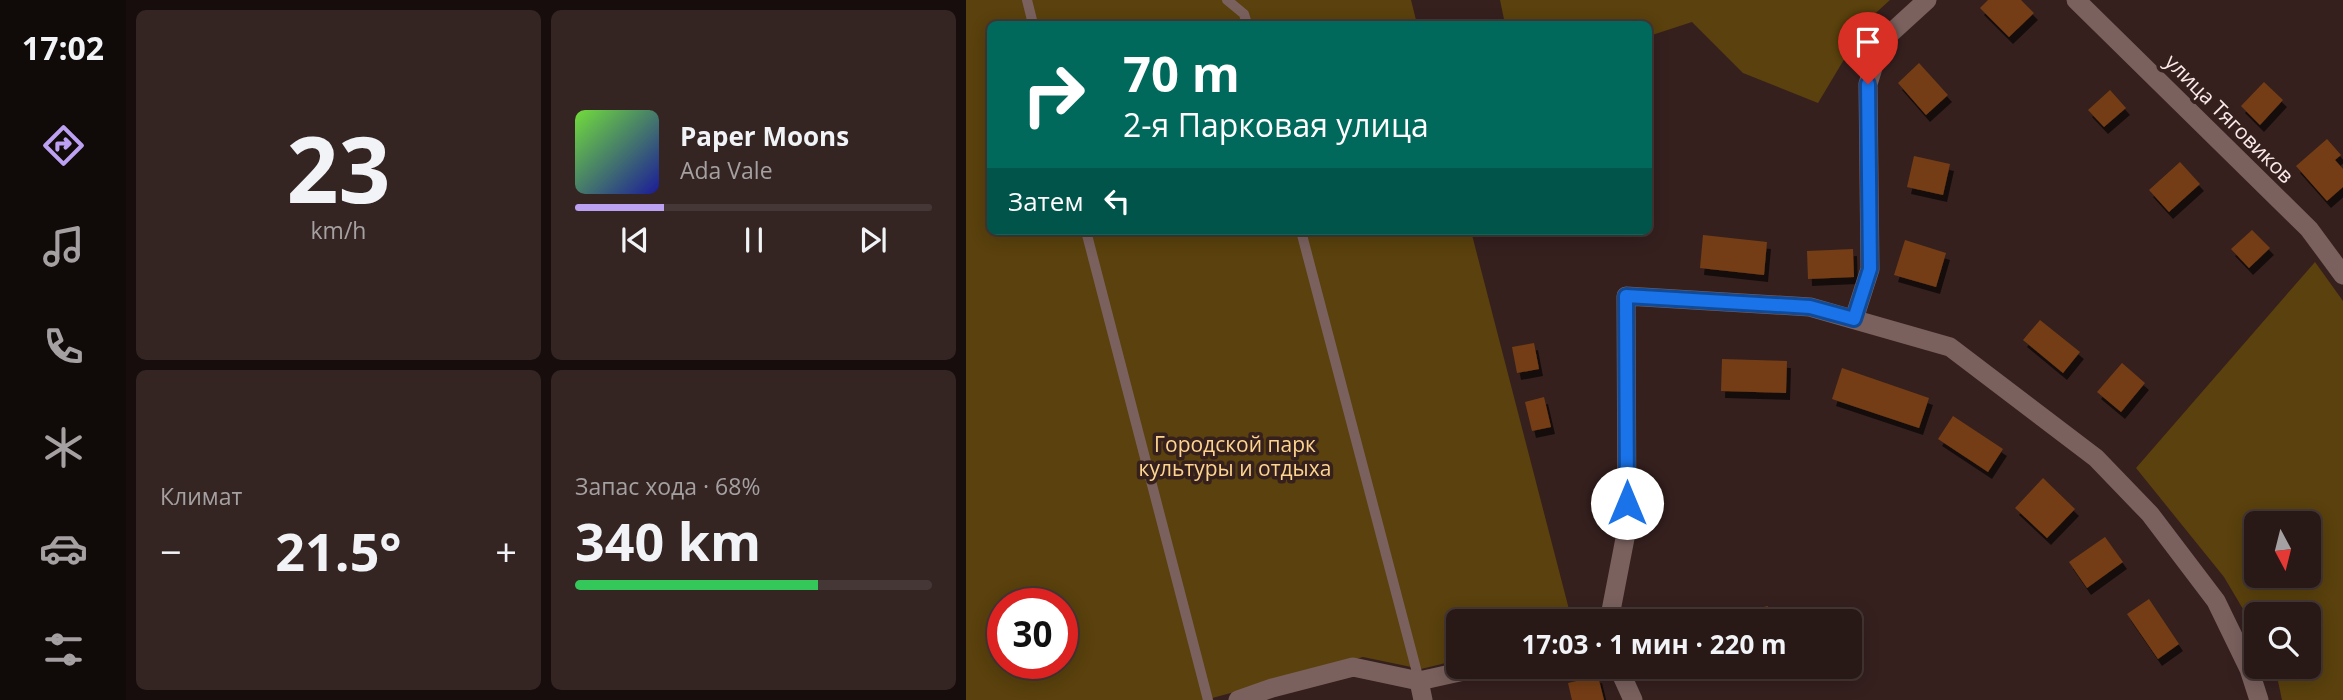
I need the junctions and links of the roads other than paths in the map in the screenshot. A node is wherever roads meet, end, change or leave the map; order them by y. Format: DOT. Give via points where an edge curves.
graph roads {
  1 [pos="1029,0"];
  2 [pos="1227,0"];
  3 [pos="1927,0"];
  4 [pos="2076,0"];
  5 [pos="1032,21"];
  6 [pos="1246,21"];
  7 [pos="1087,235"];
  8 [pos="1302,235"];
  9 [pos="2343,275"];
  10 [pos="1854,319"];
  11 [pos="1611,609"];
  12 [pos="1450,679"];
  13 [pos="1624,679"];
  14 [pos="1421,690"];
  15 [pos="1208,700"];
  16 [pos="1238,700"];
  17 [pos="1633,700"];
  18 [pos="2259,700"];
  1 -- 5 [label="lane"];
  2 -- 6 [label="lane"];
  3 -- 10 [label="street" via="1881,42 1868,84 1870,269"];
  4 -- 9 [label="street, улица Тяговиков" via="2309,229"];
  7 -- 15 [label="lane"];
  8 -- 14 [label="lane"];
  10 -- 11 [label="street" via="1810,307 1626,296 1627,528"];
  10 -- 18 [label="street" via="1951,347 2095,458 2150,514 2216,601"];
  12 -- 14 [label="street"];
  13 -- 17 [label="street"];
  14 -- 16 [label="street" via="1353,667"];
}
